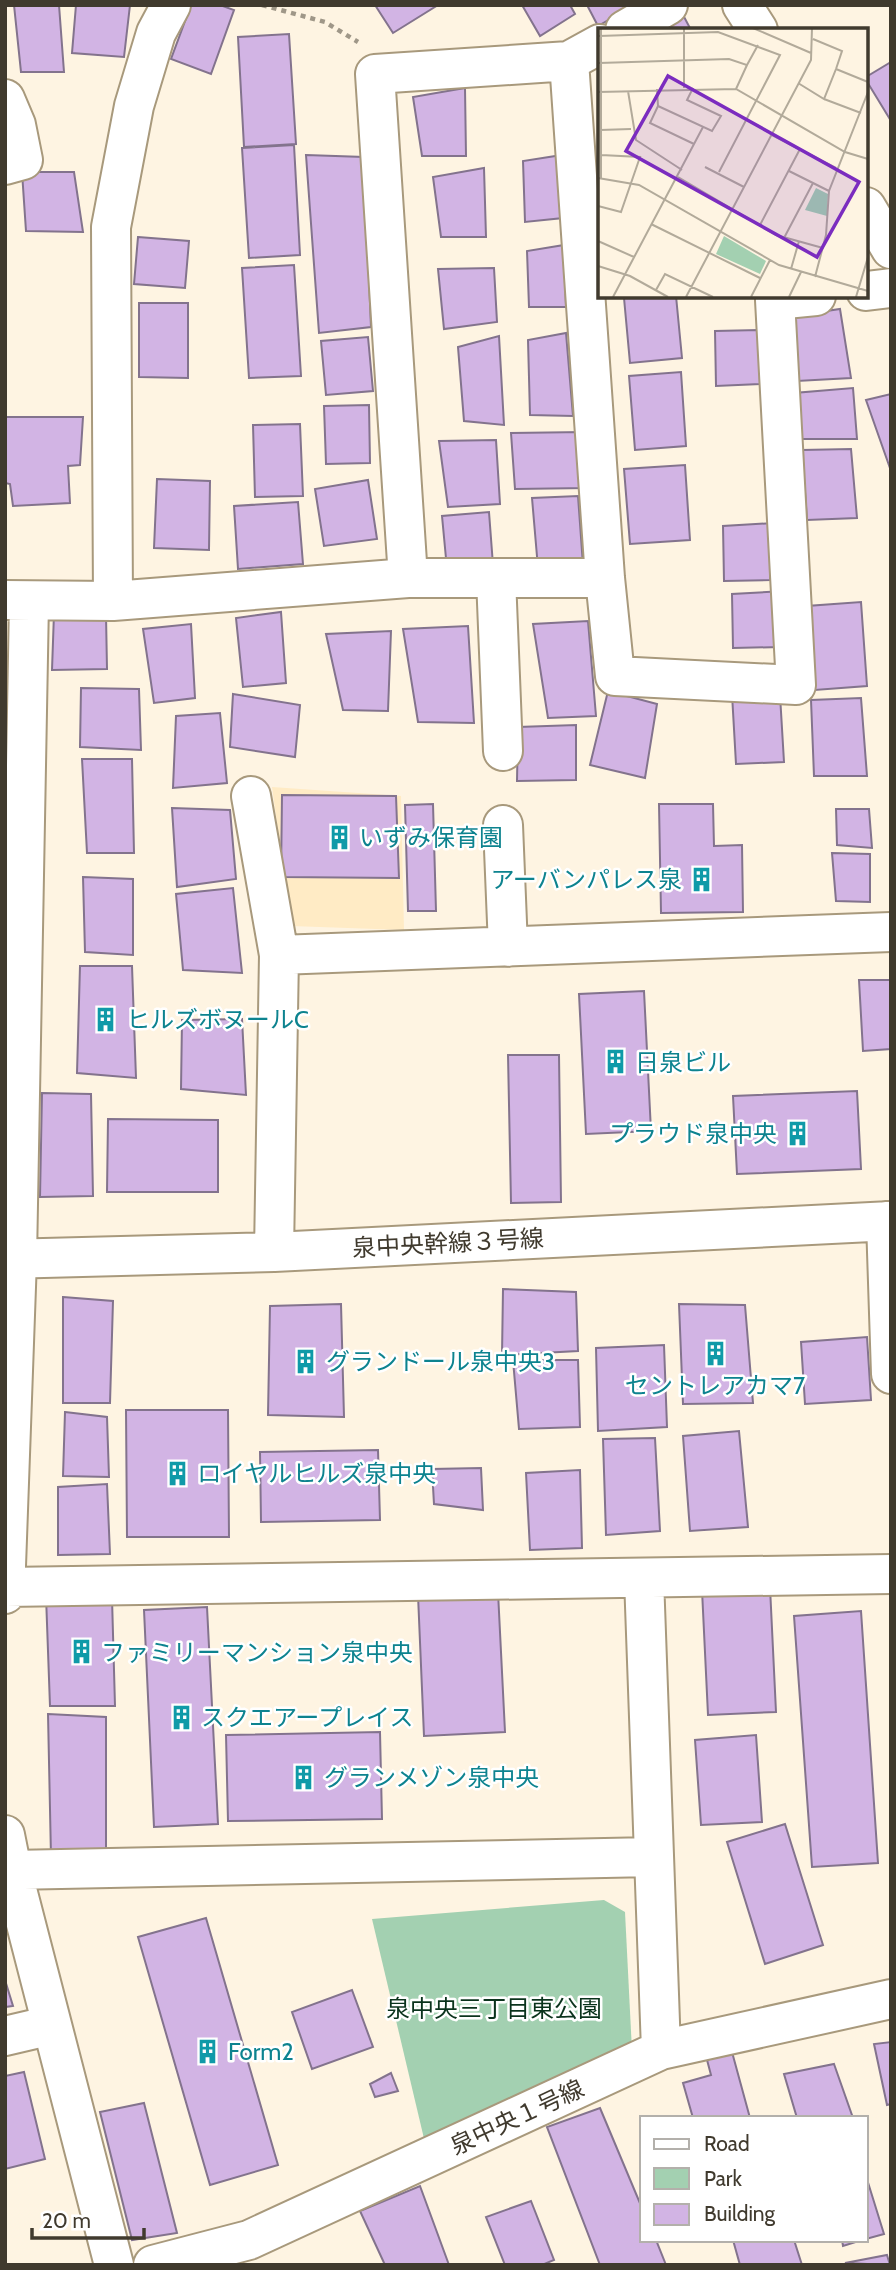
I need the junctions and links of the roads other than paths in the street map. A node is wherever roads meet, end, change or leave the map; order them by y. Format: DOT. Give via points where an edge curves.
graph roads {
  1 [pos="171,5"];
  2 [pos="668,5"];
  3 [pos="743,5"];
  4 [pos="628,28"];
  5 [pos="757,28"];
  6 [pos="585,52"];
  7 [pos="5,99"];
  8 [pos="5,165"];
  9 [pos="875,206"];
  10 [pos="891,249"];
  11 [pos="891,288"];
  12 [pos="868,291"];
  13 [pos="796,298"];
  14 [pos="408,578"];
  15 [pos="496,578"];
  16 [pos="605,578"];
  17 [pos="17,600"];
  18 [pos="113,601"];
  19 [pos="503,751"];
  20 [pos="251,796"];
  21 [pos="503,825"];
  22 [pos="891,932"];
  23 [pos="508,947"];
  24 [pos="279,956"];
  25 [pos="888,1221"];
  26 [pos="274,1252"];
  27 [pos="11,1259"];
  28 [pos="891,1374"];
  29 [pos="891,1574"];
  30 [pos="644,1578"];
  31 [pos="6,1587"];
  32 [pos="5,1594"];
  33 [pos="9,1853"];
  34 [pos="653,1857"];
  35 [pos="891,1999"];
  36 [pos="52,2025"];
  37 [pos="5,2036"];
  38 [pos="662,2050"];
  39 [pos="114,2265"];
  40 [pos="153,2265"];
  1 -- 18 [label="street" via="156,33 134,106 111,227"];
  2 -- 4 [label="street"];
  3 -- 5 [label="street"];
  6 -- 14 [label="street" via="375,74"];
  6 -- 16 [label="street"];
  7 -- 8 [label="street" via="23,160"];
  9 -- 10 [label="street"];
  11 -- 12 [label="street"];
  13 -- 16 [label="street" via="775,300 796,685 615,676"];
  14 -- 15 [label="street"];
  14 -- 18 [label="street"];
  15 -- 16 [label="street"];
  15 -- 19 [label="street"];
  17 -- 18 [label="street"];
  17 -- 27 [label="street"];
  20 -- 24 [label="street"];
  21 -- 23 [label="street"];
  22 -- 23 [label="street"];
  23 -- 24 [label="street"];
  24 -- 26 [label="street"];
  25 -- 26 [label="street, 泉中央幹線３号線"];
  25 -- 28 [label="street"];
  26 -- 27 [label="street, 泉中央幹線３号線"];
  27 -- 31 [label="street"];
  29 -- 30 [label="street"];
  30 -- 31 [label="street"];
  30 -- 34 [label="street"];
  31 -- 32 [label="street"];
  33 -- 34 [label="street"];
  33 -- 36 [label="street"];
  34 -- 38 [label="street"];
  35 -- 38 [label="street, 泉中央１号線"];
  36 -- 37 [label="street"];
  36 -- 39 [label="street"];
  38 -- 40 [label="street, 泉中央１号線" via="249,2240"];
}
